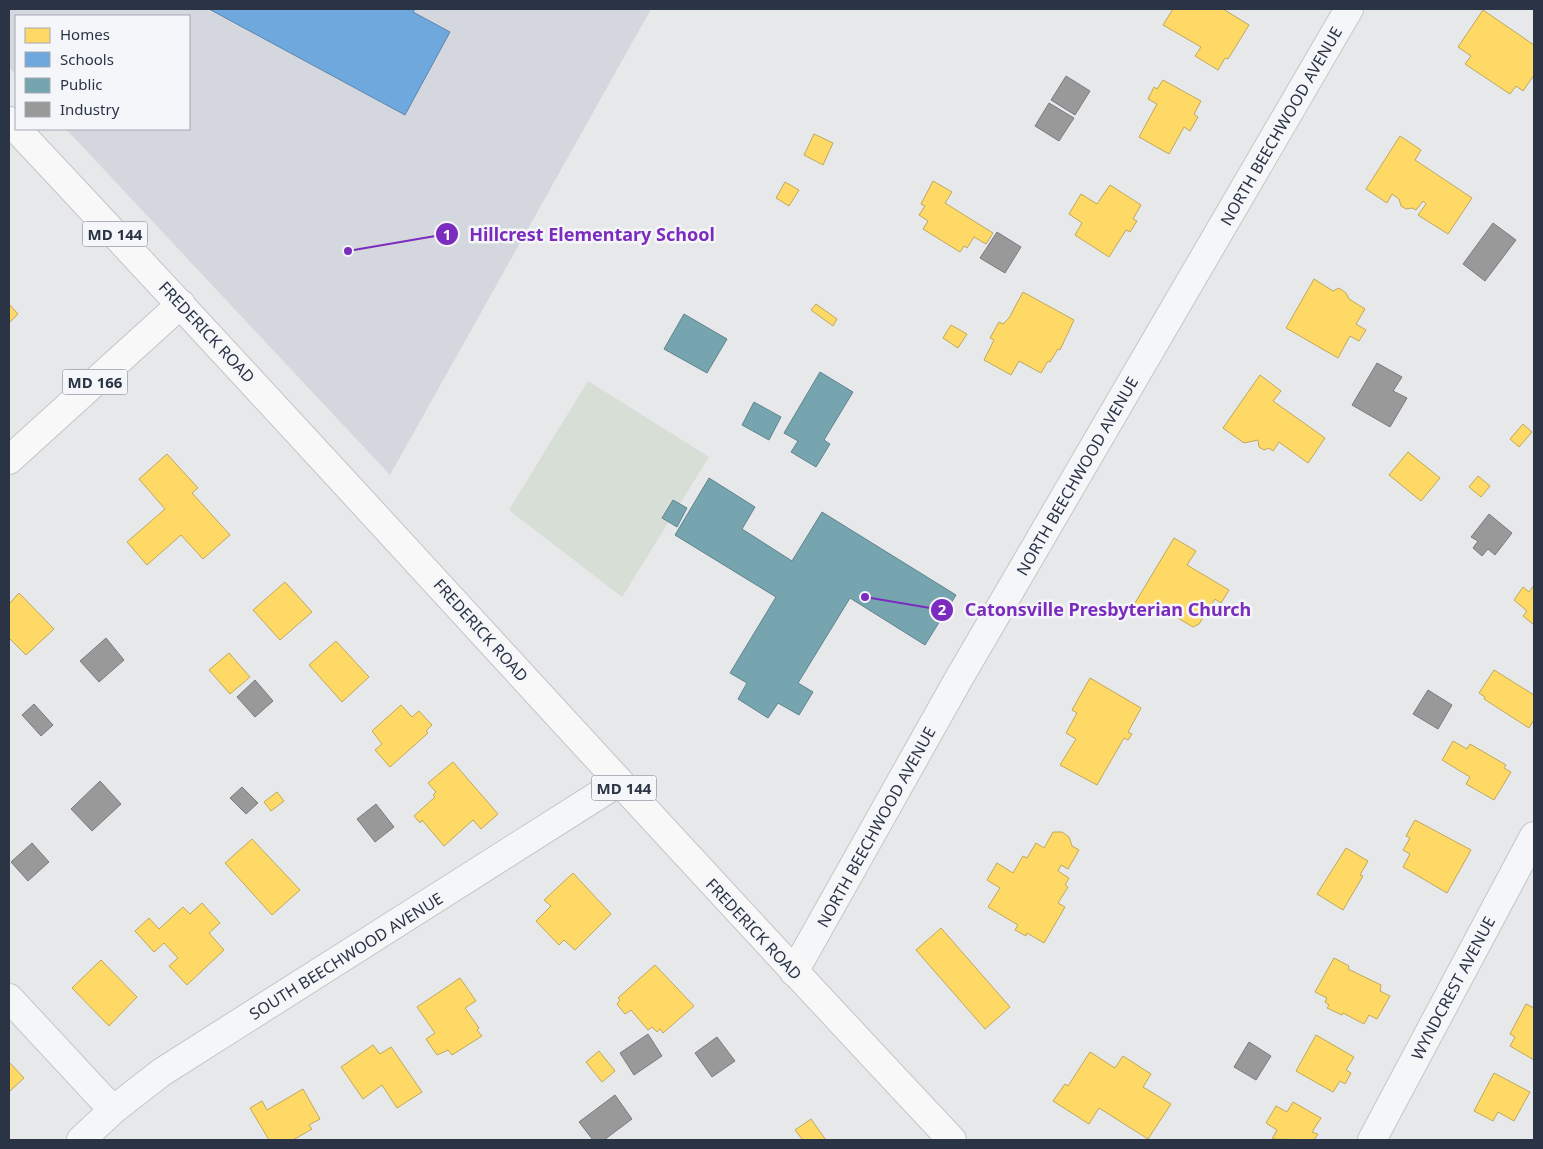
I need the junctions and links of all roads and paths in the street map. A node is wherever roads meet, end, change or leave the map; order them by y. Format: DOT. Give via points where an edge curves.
graph roads {
  1 [pos="1349,9"];
  2 [pos="17,130"];
  3 [pos="181,304"];
  4 [pos="9,460"];
  5 [pos="619,782"];
  6 [pos="1534,836"];
  7 [pos="794,972"];
  8 [pos="9,998"];
  9 [pos="113,1110"];
  10 [pos="82,1140"];
  11 [pos="952,1140"];
  12 [pos="1372,1140"];
  1 -- 7 [label="street, NORTH BEECHWOOD AVENUE" via="958,680"];
  2 -- 3 [label="main road, FREDERICK ROAD / MD 144"];
  3 -- 4 [label="main road, MD 166"];
  3 -- 5 [label="main road, FREDERICK ROAD / MD 144"];
  5 -- 7 [label="main road, FREDERICK ROAD / MD 144"];
  5 -- 9 [label="street, SOUTH BEECHWOOD AVENUE" via="162,1072"];
  6 -- 12 [label="street, WYNDCREST AVENUE"];
  7 -- 11 [label="main road, FREDERICK ROAD / MD 144"];
  8 -- 9 [label="street"];
  9 -- 10 [label="street, SOUTH BEECHWOOD AVENUE"];
}
